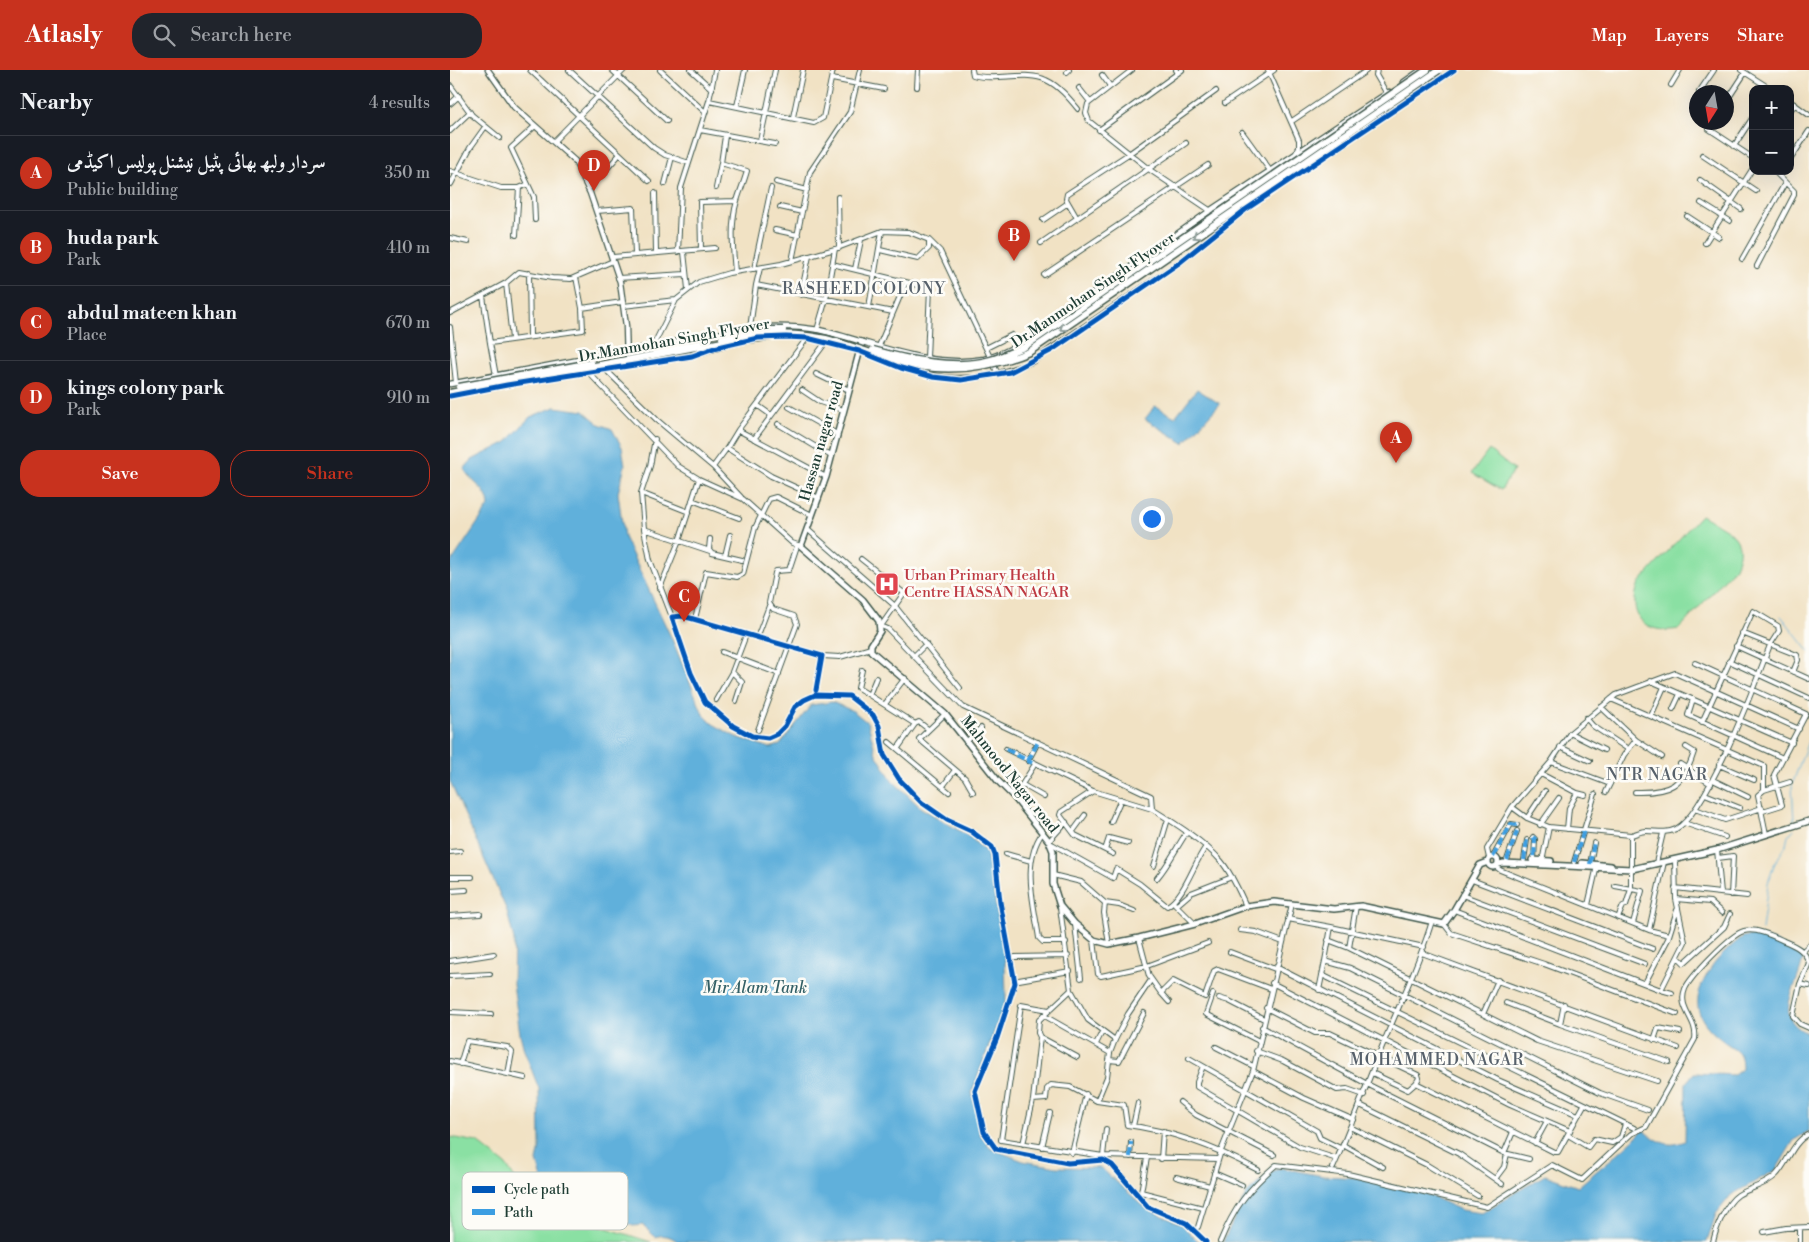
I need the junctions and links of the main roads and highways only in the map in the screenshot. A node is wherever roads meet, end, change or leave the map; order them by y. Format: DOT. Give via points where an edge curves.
graph roads {
  1 [pos="1428,70"];
  2 [pos="1439,70"];
  3 [pos="862,342"];
  4 [pos="450,388"];
  5 [pos="450,394"];
  6 [pos="870,648"];
  7 [pos="1809,821"];
  8 [pos="1493,861"];
  9 [pos="1542,862"];
  10 [pos="1597,866"];
  1 -- 4 [label="highway, Dr.Manmohan Singh Flyover, bridge" via="1024,347 991,360 946,363 915,360 804,331 757,330"];
  2 -- 5 [label="highway, Dr.Manmohan Singh Flyover, one-way, bridge" via="1029,352 1000,363 964,369 924,368 827,339 765,334"];
  3 -- 6 [label="main road, Hassan nagar road" via="826,477 799,546 863,600 881,626"];
  6 -- 8 [label="main road, Mahmood Nagar road" via="945,714 1051,842 1052,874 1060,906 1094,940 1109,944 1139,938 1195,924 1246,906 1274,902 1334,909 1356,906 1444,924 1480,865"];
  7 -- 10 [label="main road" via="1676,860 1632,867"];
  8 -- 9 [label="main road"];
  8 -- 9 [label="main road"];
  9 -- 10 [label="main road"];
  9 -- 10 [label="main road"];
}
